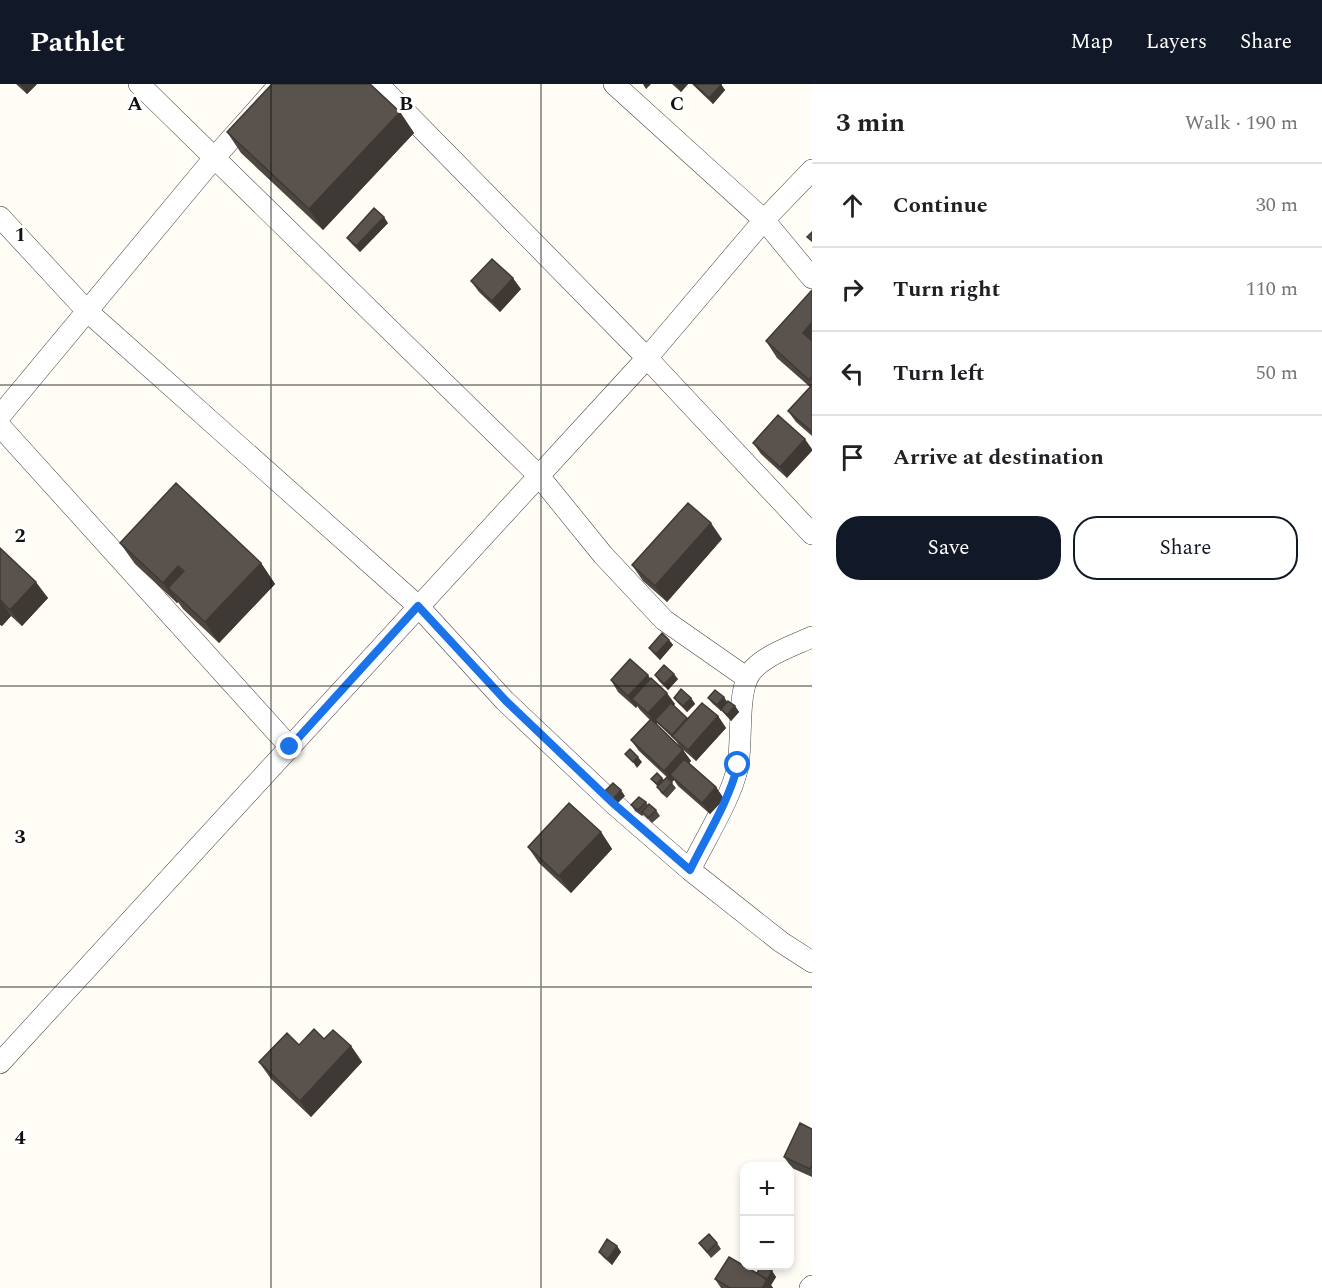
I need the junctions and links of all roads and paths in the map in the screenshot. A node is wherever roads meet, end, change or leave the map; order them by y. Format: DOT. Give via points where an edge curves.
graph roads {
  1 [pos="139,84"];
  2 [pos="280,84"];
  3 [pos="378,84"];
  4 [pos="614,84"];
  5 [pos="215,157"];
  6 [pos="812,170"];
  7 [pos="0,217"];
  8 [pos="764,220"];
  9 [pos="812,278"];
  10 [pos="87,311"];
  11 [pos="647,358"];
  12 [pos="0,416"];
  13 [pos="0,426"];
  14 [pos="539,476"];
  15 [pos="812,534"];
  16 [pos="418,606"];
  17 [pos="812,637"];
  18 [pos="747,678"];
  19 [pos="290,747"];
  20 [pos="690,870"];
  21 [pos="812,962"];
  22 [pos="0,1063"];
  1 -- 5 [label="street"];
  2 -- 5 [label="street"];
  3 -- 11 [label="street"];
  4 -- 8 [label="street"];
  5 -- 10 [label="street"];
  5 -- 14 [label="street"];
  6 -- 8 [label="street"];
  7 -- 10 [label="street"];
  8 -- 9 [label="street"];
  8 -- 11 [label="street"];
  10 -- 12 [label="street"];
  10 -- 16 [label="street"];
  11 -- 14 [label="street"];
  11 -- 15 [label="street"];
  13 -- 19 [label="street"];
  14 -- 16 [label="street"];
  14 -- 18 [label="street" via="603,555 664,620"];
  16 -- 19 [label="street"];
  16 -- 20 [label="street" via="506,701"];
  17 -- 18 [label="street" via="769,656"];
  18 -- 20 [label="street" via="738,765 730,794"];
  19 -- 22 [label="street"];
  20 -- 21 [label="street"];
}
